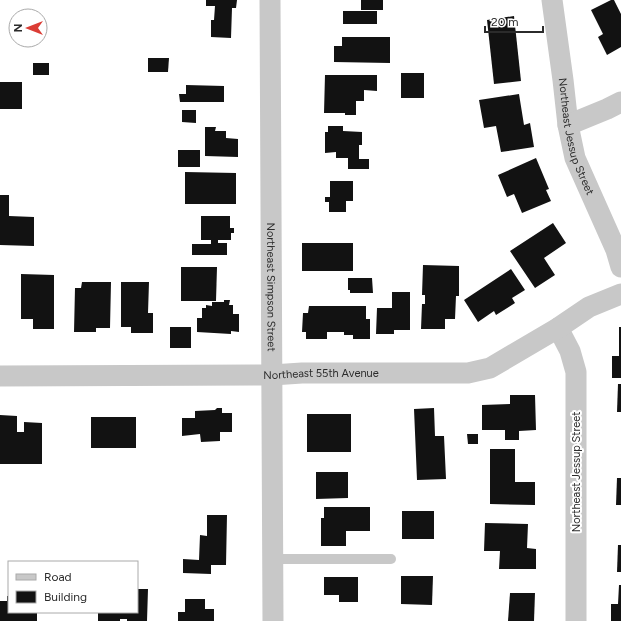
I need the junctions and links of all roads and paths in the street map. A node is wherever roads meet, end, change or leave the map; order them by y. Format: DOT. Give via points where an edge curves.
graph roads {
  1 [pos="270,0"];
  2 [pos="552,0"];
  3 [pos="621,102"];
  4 [pos="568,125"];
  5 [pos="621,267"];
  6 [pos="621,294"];
  7 [pos="558,328"];
  8 [pos="272,375"];
  9 [pos="0,376"];
  10 [pos="272,559"];
  11 [pos="391,559"];
  12 [pos="273,621"];
  13 [pos="576,621"];
  1 -- 8 [label="street, Northeast Simpson Street"];
  2 -- 4 [label="street, Northeast Jessup Street"];
  3 -- 4 [label="street"];
  4 -- 5 [label="street, Northeast Jessup Street" via="575,158 616,250"];
  6 -- 7 [label="street, Northeast 55th Avenue" via="589,307"];
  7 -- 8 [label="street, Northeast 55th Avenue" via="490,368 468,373"];
  7 -- 13 [label="street, Northeast Jessup Street" via="570,351 576,372"];
  8 -- 9 [label="street, Northeast 55th Avenue"];
  8 -- 10 [label="street, Northeast Simpson Street"];
  10 -- 11 [label="lane"];
  10 -- 12 [label="street, Northeast Simpson Street"];
}
